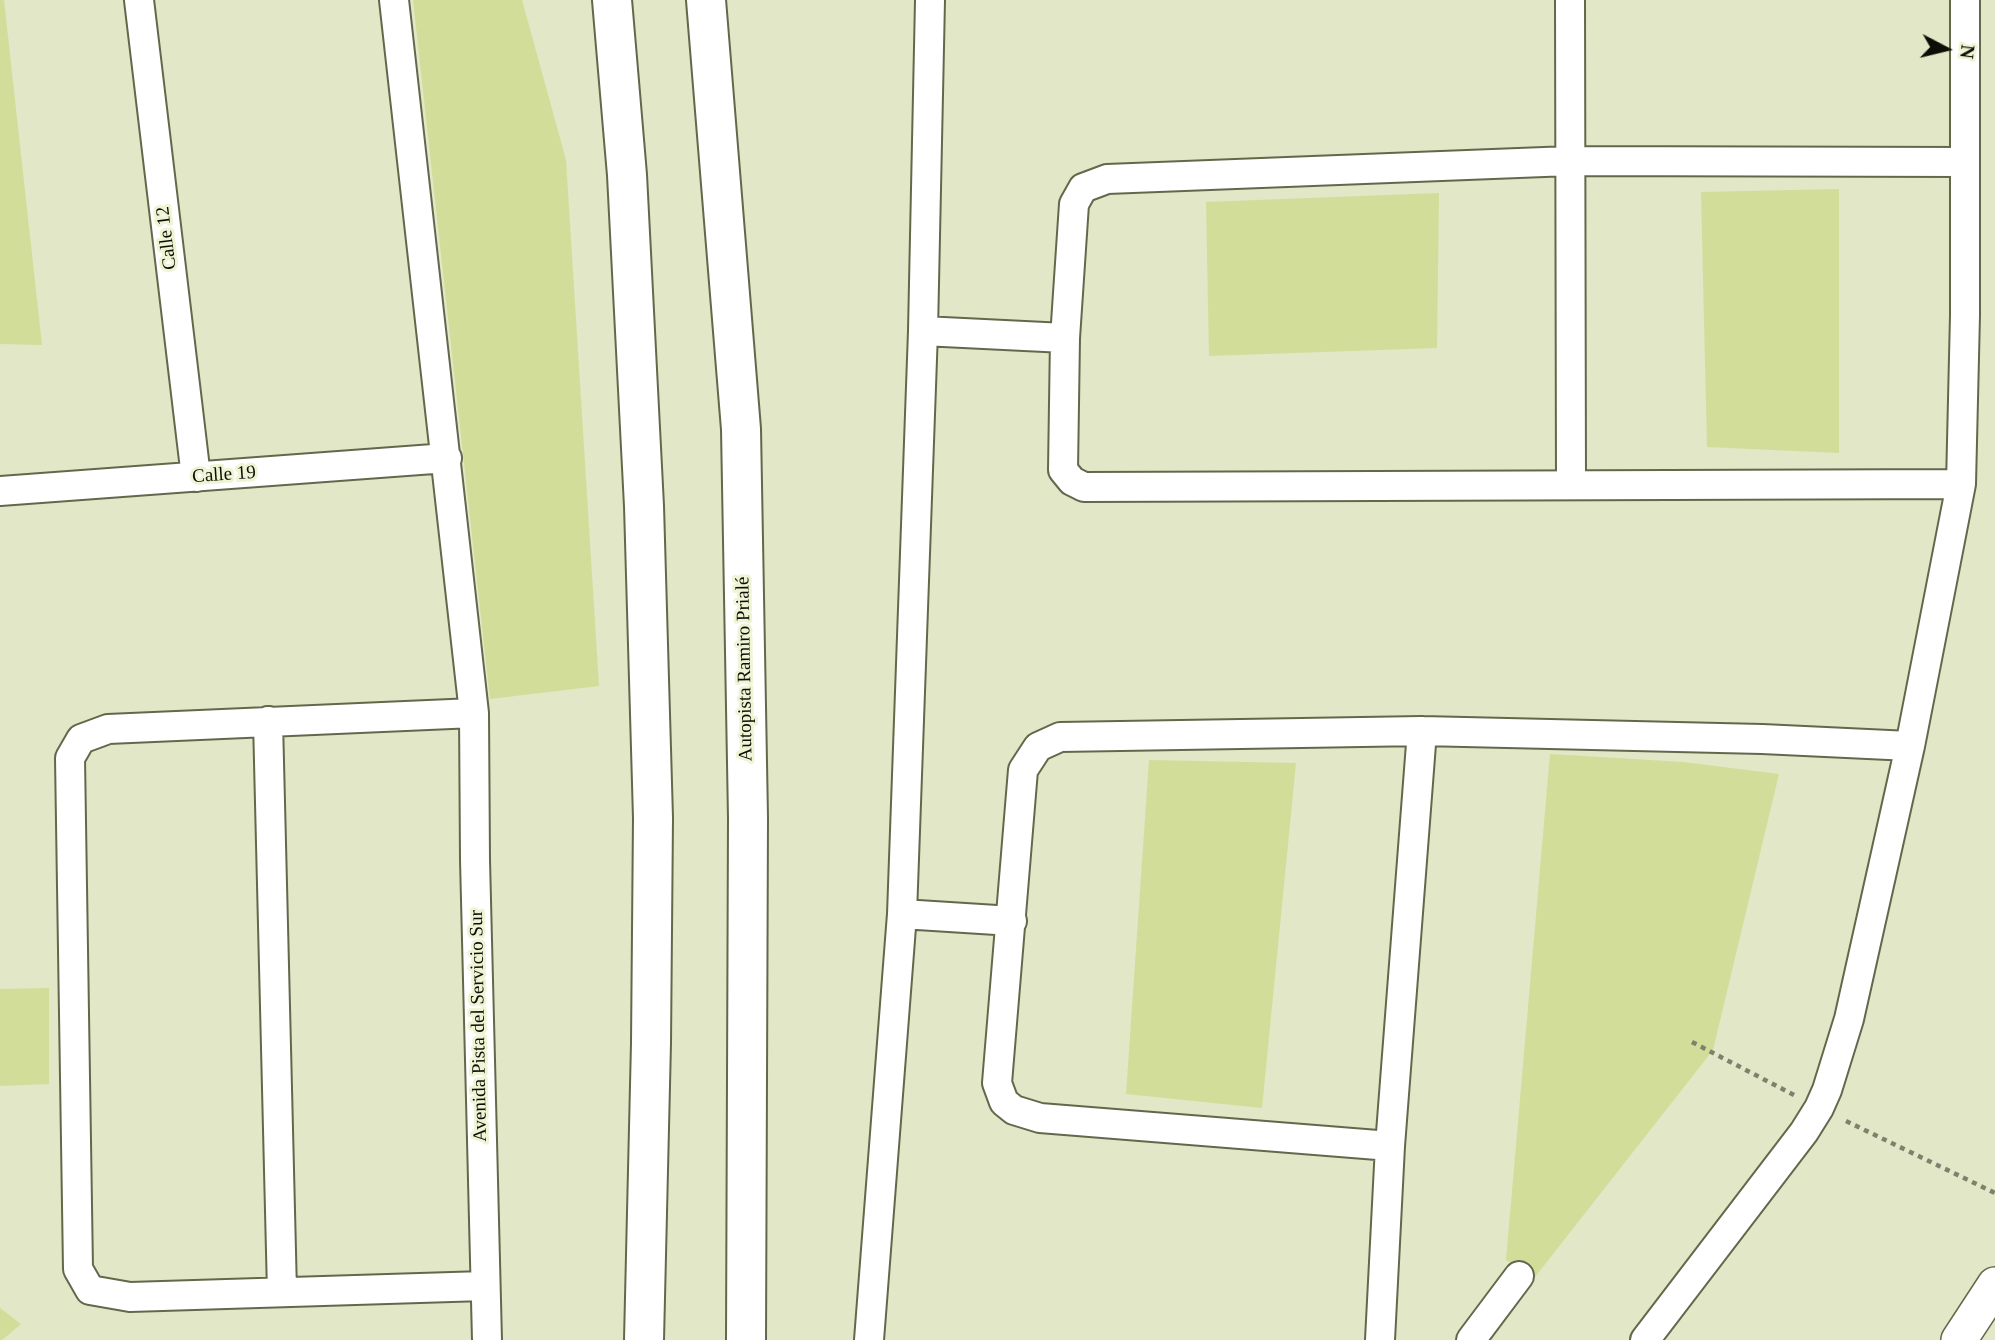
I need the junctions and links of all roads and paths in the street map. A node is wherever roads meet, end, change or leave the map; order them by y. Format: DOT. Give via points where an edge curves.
graph roads {
  1 [pos="139,0"];
  2 [pos="394,0"];
  3 [pos="612,0"];
  4 [pos="706,0"];
  5 [pos="930,0"];
  6 [pos="1570,0"];
  7 [pos="1965,0"];
  8 [pos="1570,161"];
  9 [pos="1965,162"];
  10 [pos="923,331"];
  11 [pos="1065,338"];
  12 [pos="447,458"];
  13 [pos="196,477"];
  14 [pos="1571,484"];
  15 [pos="1961,484"];
  16 [pos="0,491"];
  17 [pos="474,713"];
  18 [pos="268,722"];
  19 [pos="1422,731"];
  20 [pos="1910,746"];
  21 [pos="902,914"];
  22 [pos="1012,922"];
  23 [pos="1391,1146"];
  24 [pos="1519,1276"];
  25 [pos="1995,1285"];
  26 [pos="484,1286"];
  27 [pos="282,1292"];
  28 [pos="487,1340"];
  29 [pos="644,1340"];
  30 [pos="746,1340"];
  31 [pos="869,1340"];
  32 [pos="1380,1340"];
  33 [pos="1471,1340"];
  34 [pos="1645,1340"];
  35 [pos="1959,1340"];
  1 -- 13 [label="street, Calle 12"];
  2 -- 12 [label="street, Avenida Pista del Servicio Sur"];
  3 -- 29 [label="highway" via="627,175 644,506 653,818"];
  4 -- 30 [label="highway, Autopista Ramiro Prialé" via="740,429 748,818"];
  5 -- 10 [label="street"];
  6 -- 8 [label="street"];
  7 -- 9 [label="street"];
  8 -- 9 [label="street"];
  8 -- 11 [label="street" via="1107,179 1083,188 1074,204"];
  8 -- 14 [label="street"];
  9 -- 15 [label="street"];
  10 -- 11 [label="street"];
  10 -- 21 [label="street"];
  11 -- 14 [label="street" via="1063,470 1084,487"];
  12 -- 13 [label="street, Calle 19"];
  12 -- 17 [label="street, Avenida Pista del Servicio Sur"];
  13 -- 16 [label="street, Calle 19"];
  14 -- 15 [label="street"];
  15 -- 20 [label="street"];
  17 -- 18 [label="street"];
  17 -- 26 [label="street, Avenida Pista del Servicio Sur"];
  18 -- 27 [label="street"];
  18 -- 27 [label="street" via="108,729 81,739 70,758 78,1269 90,1290 131,1297"];
  19 -- 20 [label="street"];
  19 -- 22 [label="street" via="1060,737 1048,741 1038,747 1023,770"];
  19 -- 23 [label="street"];
  20 -- 34 [label="street" via="1849,1019 1819,1108"];
  21 -- 22 [label="street"];
  21 -- 31 [label="street"];
  22 -- 23 [label="street" via="997,1083 1004,1102 1014,1110 1040,1118"];
  23 -- 32 [label="street"];
  24 -- 33 [label="street"];
  25 -- 35 [label="street"];
  26 -- 27 [label="street"];
  26 -- 28 [label="street, Avenida Pista del Servicio Sur"];
}
